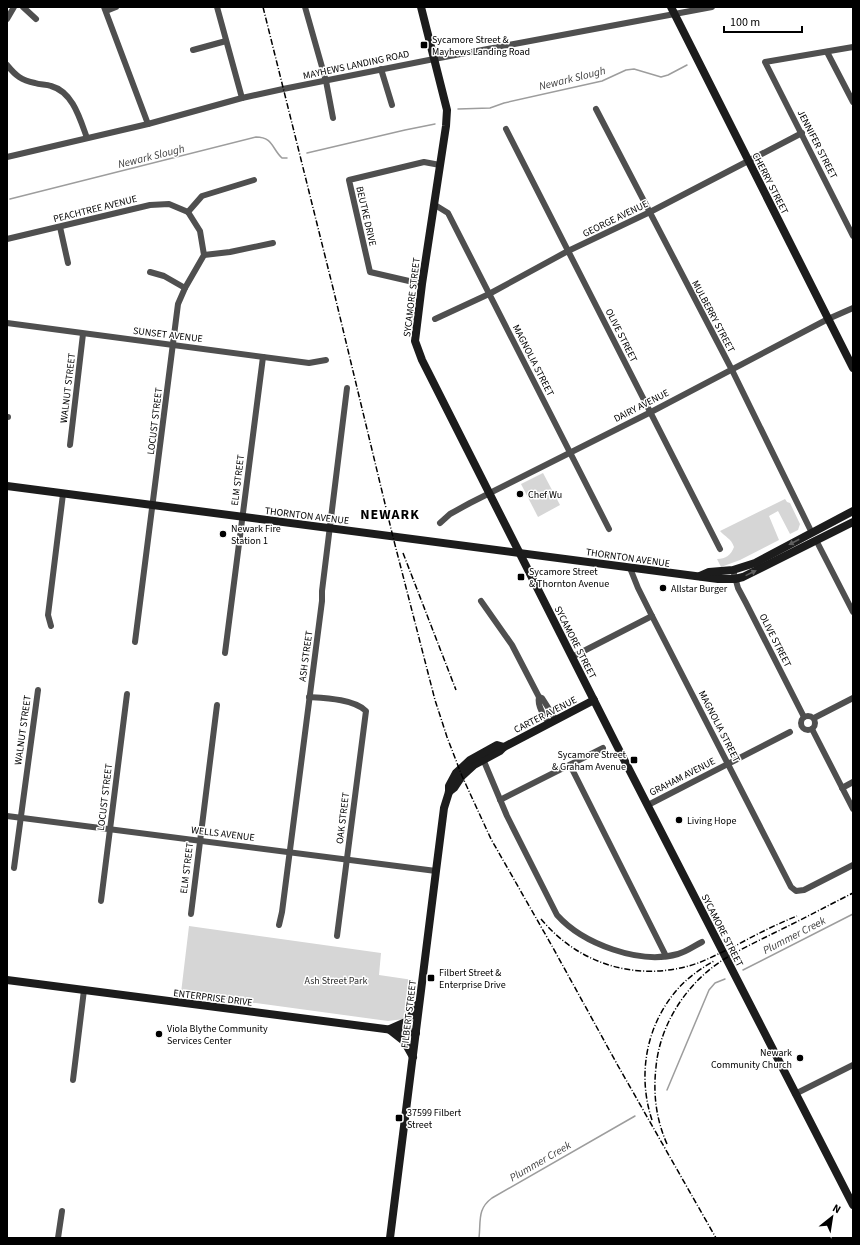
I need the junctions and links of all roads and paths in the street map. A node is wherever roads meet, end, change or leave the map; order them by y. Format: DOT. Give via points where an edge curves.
graph roads {
  1 [pos="14,7"];
  2 [pos="23,7"];
  3 [pos="116,7"];
  4 [pos="217,7"];
  5 [pos="307,7"];
  6 [pos="421,7"];
  7 [pos="712,7"];
  8 [pos="105,9"];
  9 [pos="672,10"];
  10 [pos="7,19"];
  11 [pos="36,19"];
  12 [pos="226,41"];
  13 [pos="853,47"];
  14 [pos="193,50"];
  15 [pos="827,52"];
  16 [pos="434,59"];
  17 [pos="7,65"];
  18 [pos="381,69"];
  19 [pos="326,81"];
  20 [pos="242,98"];
  21 [pos="853,102"];
  22 [pos="392,105"];
  23 [pos="596,109"];
  24 [pos="333,118"];
  25 [pos="148,124"];
  26 [pos="506,129"];
  27 [pos="802,133"];
  28 [pos="87,138"];
  29 [pos="7,157"];
  30 [pos="749,161"];
  31 [pos="440,165"];
  32 [pos="254,180"];
  33 [pos="435,205"];
  34 [pos="188,212"];
  35 [pos="650,212"];
  36 [pos="60,227"];
  37 [pos="853,236"];
  38 [pos="7,239"];
  39 [pos="273,243"];
  40 [pos="568,251"];
  41 [pos="204,255"];
  42 [pos="68,263"];
  43 [pos="150,272"];
  44 [pos="422,284"];
  45 [pos="184,288"];
  46 [pos="489,294"];
  47 [pos="853,308"];
  48 [pos="435,319"];
  49 [pos="828,319"];
  50 [pos="7,323"];
  51 [pos="84,334"];
  52 [pos="173,345"];
  53 [pos="263,357"];
  54 [pos="326,360"];
  55 [pos="853,368"];
  56 [pos="732,370"];
  57 [pos="347,388"];
  58 [pos="651,412"];
  59 [pos="70,445"];
  60 [pos="570,452"];
  61 [pos="7,486"];
  62 [pos="489,493"];
  63 [pos="63,494"];
  64 [pos="153,505"];
  65 [pos="853,512"];
  66 [pos="242,517"];
  67 [pos="853,522"];
  68 [pos="440,523"];
  69 [pos="330,528"];
  70 [pos="609,530"];
  71 [pos="814,537"];
  72 [pos="720,549"];
  73 [pos="519,553"];
  74 [pos="630,568"];
  75 [pos="733,570"];
  76 [pos="700,576"];
  77 [pos="735,579"];
  78 [pos="481,601"];
  79 [pos="853,612"];
  80 [pos="652,616"];
  81 [pos="51,626"];
  82 [pos="135,642"];
  83 [pos="225,653"];
  84 [pos="572,657"];
  85 [pos="38,690"];
  86 [pos="127,694"];
  87 [pos="309,697"];
  88 [pos="853,698"];
  89 [pos="594,700"];
  90 [pos="217,705"];
  91 [pos="804,717"];
  92 [pos="814,718"];
  93 [pos="553,721"];
  94 [pos="812,729"];
  95 [pos="790,732"];
  96 [pos="504,747"];
  97 [pos="603,748"];
  98 [pos="483,759"];
  99 [pos="728,764"];
  100 [pos="570,765"];
  101 [pos="460,773"];
  102 [pos="853,782"];
  103 [pos="842,788"];
  104 [pos="500,800"];
  105 [pos="648,805"];
  106 [pos="853,809"];
  107 [pos="7,816"];
  108 [pos="21,818"];
  109 [pos="110,829"];
  110 [pos="200,840"];
  111 [pos="289,852"];
  112 [pos="347,860"];
  113 [pos="853,865"];
  114 [pos="14,868"];
  115 [pos="436,871"];
  116 [pos="101,901"];
  117 [pos="191,914"];
  118 [pos="279,925"];
  119 [pos="337,936"];
  120 [pos="702,942"];
  121 [pos="666,956"];
  122 [pos="7,980"];
  123 [pos="84,990"];
  124 [pos="420,1001"];
  125 [pos="389,1030"];
  126 [pos="416,1033"];
  127 [pos="413,1057"];
  128 [pos="853,1065"];
  129 [pos="73,1080"];
  130 [pos="795,1094"];
  131 [pos="853,1205"];
  132 [pos="62,1211"];
  133 [pos="58,1238"];
  134 [pos="390,1238"];
  1 -- 10 [label="street"];
  2 -- 11 [label="street"];
  3 -- 8 [label="street"];
  4 -- 12 [label="street"];
  5 -- 19 [label="street"];
  6 -- 16 [label="street, SYCAMORE STREET"];
  7 -- 9 [label="street, MAYHEWS LANDING ROAD"];
  8 -- 25 [label="street"];
  9 -- 16 [label="street, MAYHEWS LANDING ROAD"];
  9 -- 30 [label="street, CHERRY STREET"];
  12 -- 14 [label="street"];
  12 -- 20 [label="street"];
  13 -- 15 [label="street"];
  15 -- 21 [label="street"];
  15 -- 27 [label="street, JENNIFER STREET" via="765,62"];
  16 -- 18 [label="street, MAYHEWS LANDING ROAD"];
  16 -- 31 [label="street, SYCAMORE STREET" via="447,110"];
  17 -- 28 [label="street" via="17,77 35,84 52,86 66,95 76,110"];
  18 -- 19 [label="street, MAYHEWS LANDING ROAD"];
  18 -- 22 [label="street"];
  19 -- 20 [label="street, MAYHEWS LANDING ROAD"];
  19 -- 24 [label="street"];
  20 -- 25 [label="street, MAYHEWS LANDING ROAD"];
  23 -- 35 [label="street, MULBERRY STREET"];
  25 -- 28 [label="street, MAYHEWS LANDING ROAD"];
  26 -- 40 [label="street, OLIVE STREET"];
  27 -- 30 [label="street, GEORGE AVENUE"];
  27 -- 37 [label="street, JENNIFER STREET"];
  28 -- 29 [label="street, MAYHEWS LANDING ROAD"];
  30 -- 35 [label="street, GEORGE AVENUE"];
  30 -- 49 [label="street, CHERRY STREET"];
  31 -- 33 [label="street, SYCAMORE STREET"];
  31 -- 44 [label="street, BEUTKE DRIVE" via="424,162 349,180 370,272"];
  32 -- 34 [label="street" via="202,196"];
  33 -- 44 [label="street, SYCAMORE STREET"];
  33 -- 46 [label="street, MAGNOLIA STREET" via="448,213"];
  34 -- 36 [label="street, PEACHTREE AVENUE" via="169,204 150,205"];
  34 -- 41 [label="street" via="200,231"];
  35 -- 40 [label="street, GEORGE AVENUE"];
  35 -- 56 [label="street, MULBERRY STREET"];
  36 -- 38 [label="street, PEACHTREE AVENUE"];
  36 -- 42 [label="street"];
  39 -- 41 [label="street"];
  40 -- 46 [label="street, GEORGE AVENUE"];
  40 -- 58 [label="street, OLIVE STREET"];
  41 -- 45 [label="street, LOCUST STREET"];
  43 -- 45 [label="street" via="164,276"];
  44 -- 62 [label="street, SYCAMORE STREET" via="415,341 422,360"];
  45 -- 52 [label="street, LOCUST STREET" via="178,304"];
  46 -- 48 [label="street, GEORGE AVENUE"];
  46 -- 60 [label="street, MAGNOLIA STREET"];
  47 -- 49 [label="street, DAIRY AVENUE"];
  49 -- 55 [label="street, CHERRY STREET"];
  49 -- 56 [label="street, DAIRY AVENUE"];
  50 -- 51 [label="street, SUNSET AVENUE"];
  51 -- 52 [label="street, SUNSET AVENUE"];
  51 -- 59 [label="street, WALNUT STREET"];
  52 -- 53 [label="street, SUNSET AVENUE"];
  52 -- 64 [label="street, LOCUST STREET"];
  53 -- 54 [label="street, SUNSET AVENUE" via="309,362"];
  53 -- 66 [label="street, ELM STREET"];
  56 -- 58 [label="street, DAIRY AVENUE"];
  56 -- 71 [label="street, MULBERRY STREET"];
  57 -- 69 [label="street, ASH STREET"];
  58 -- 60 [label="street, DAIRY AVENUE"];
  58 -- 72 [label="street, OLIVE STREET"];
  60 -- 62 [label="street, DAIRY AVENUE"];
  60 -- 70 [label="street, MAGNOLIA STREET"];
  61 -- 63 [label="street, THORNTON AVENUE"];
  62 -- 68 [label="street, DAIRY AVENUE" via="450,514"];
  62 -- 73 [label="street, SYCAMORE STREET"];
  63 -- 64 [label="street, THORNTON AVENUE"];
  63 -- 81 [label="street" via="48,615"];
  64 -- 66 [label="street, THORNTON AVENUE"];
  64 -- 82 [label="street, LOCUST STREET"];
  65 -- 71 [label="street, THORNTON AVENUE"];
  66 -- 69 [label="street, THORNTON AVENUE"];
  66 -- 83 [label="street, ELM STREET"];
  67 -- 71 [label="street, THORNTON AVENUE"];
  69 -- 73 [label="street, THORNTON AVENUE"];
  69 -- 87 [label="street, ASH STREET"];
  71 -- 75 [label="street, THORNTON AVENUE, one-way"];
  77 -- 71 [label="street, THORNTON AVENUE, one-way"];
  71 -- 79 [label="street, MULBERRY STREET"];
  73 -- 74 [label="street, THORNTON AVENUE"];
  73 -- 84 [label="street, SYCAMORE STREET"];
  74 -- 76 [label="street, THORNTON AVENUE"];
  74 -- 80 [label="street, MAGNOLIA STREET"];
  75 -- 76 [label="street, THORNTON AVENUE" via="709,572"];
  75 -- 77 [label="street, OLIVE STREET"];
  76 -- 77 [label="street, THORNTON AVENUE" via="709,579"];
  77 -- 91 [label="street, OLIVE STREET"];
  78 -- 93 [label="street" via="512,645"];
  80 -- 84 [label="street"];
  80 -- 99 [label="street, MAGNOLIA STREET"];
  84 -- 89 [label="street, SYCAMORE STREET"];
  85 -- 108 [label="street, WALNUT STREET"];
  86 -- 109 [label="street, LOCUST STREET"];
  87 -- 111 [label="street, ASH STREET"];
  87 -- 112 [label="street, OAK STREET" via="342,701 360,706 366,711"];
  88 -- 92 [label="street"];
  89 -- 93 [label="street, CARTER AVENUE"];
  89 -- 105 [label="street, SYCAMORE STREET"];
  90 -- 110 [label="street, ELM STREET"];
  91 -- 92 [label="street"];
  91 -- 94 [label="street, OLIVE STREET" via="801,721 802,726 805,730"];
  92 -- 94 [label="street" via="816,725"];
  93 -- 96 [label="street, CARTER AVENUE"];
  94 -- 103 [label="street, OLIVE STREET"];
  95 -- 99 [label="street, GRAHAM AVENUE"];
  96 -- 98 [label="street, CARTER AVENUE"];
  96 -- 101 [label="street, CARTER AVENUE" via="497,746 480,754"];
  97 -- 100 [label="street"];
  98 -- 101 [label="street, CARTER AVENUE"];
  98 -- 104 [label="street"];
  99 -- 105 [label="street, GRAHAM AVENUE"];
  99 -- 113 [label="street, MAGNOLIA STREET" via="791,887 796,891 804,890"];
  100 -- 104 [label="street"];
  100 -- 121 [label="street"];
  101 -- 115 [label="street, FILBERT STREET" via="454,788 449,792 444,808"];
  102 -- 103 [label="street"];
  103 -- 106 [label="street, OLIVE STREET"];
  104 -- 121 [label="street" via="561,919 591,941 611,949 639,956"];
  105 -- 130 [label="street, SYCAMORE STREET"];
  107 -- 108 [label="street, WELLS AVENUE"];
  108 -- 109 [label="street, WELLS AVENUE"];
  108 -- 114 [label="street, WALNUT STREET"];
  109 -- 110 [label="street, WELLS AVENUE"];
  109 -- 116 [label="street, LOCUST STREET"];
  110 -- 111 [label="street, WELLS AVENUE"];
  110 -- 117 [label="street, ELM STREET"];
  111 -- 112 [label="street, WELLS AVENUE"];
  111 -- 118 [label="street, ASH STREET"];
  112 -- 115 [label="street, WELLS AVENUE"];
  112 -- 119 [label="street, OAK STREET"];
  115 -- 124 [label="street, FILBERT STREET"];
  120 -- 121 [label="street" via="678,954"];
  122 -- 123 [label="street, ENTERPRISE DRIVE"];
  123 -- 125 [label="street, ENTERPRISE DRIVE"];
  123 -- 129 [label="street"];
  124 -- 125 [label="street" via="408,1021"];
  124 -- 126 [label="street, FILBERT STREET"];
  125 -- 126 [label="street, ENTERPRISE DRIVE"];
  125 -- 127 [label="street" via="401,1038"];
  126 -- 127 [label="street, FILBERT STREET"];
  127 -- 134 [label="street, FILBERT STREET"];
  128 -- 130 [label="street"];
  130 -- 131 [label="street, SYCAMORE STREET"];
  132 -- 133 [label="street"];
}
